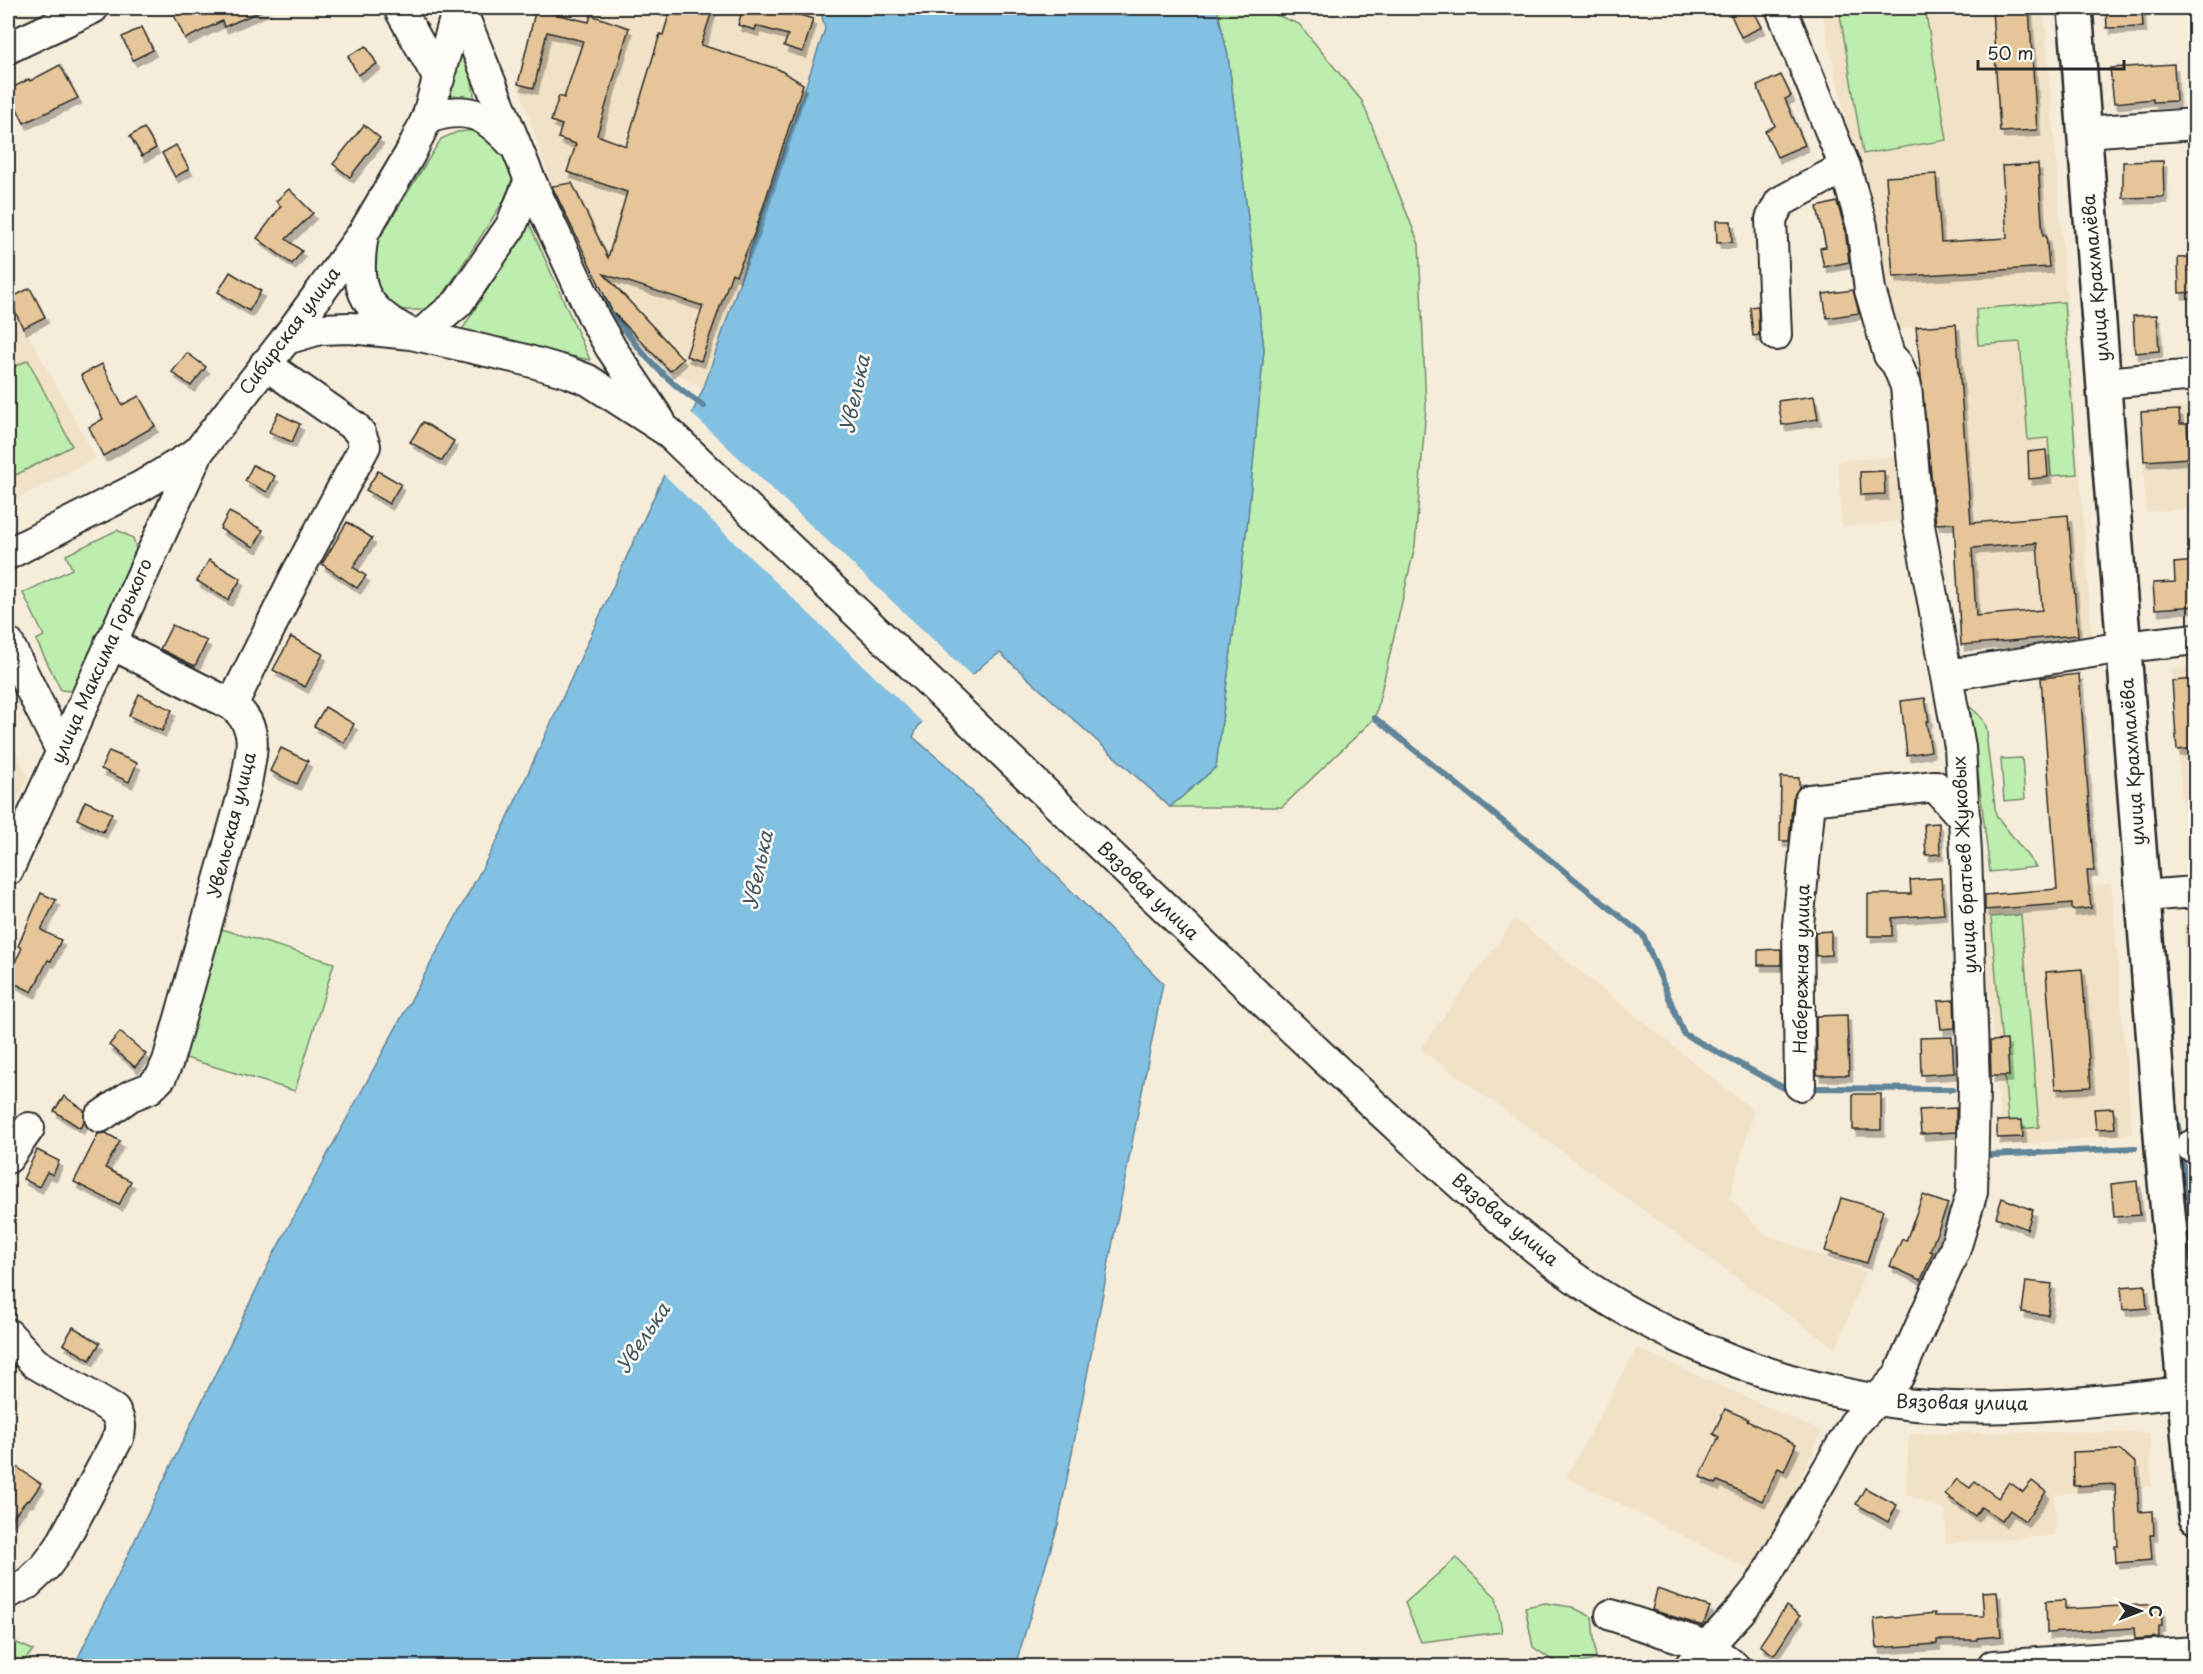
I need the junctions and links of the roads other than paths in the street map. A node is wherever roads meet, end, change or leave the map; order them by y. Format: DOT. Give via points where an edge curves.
graph roads {
  1 [pos="93,8"];
  2 [pos="399,8"];
  3 [pos="459,8"];
  4 [pos="1780,8"];
  5 [pos="2075,8"];
  6 [pos="8,48"];
  7 [pos="439,79"];
  8 [pos="427,118"];
  9 [pos="2196,124"];
  10 [pos="2084,132"];
  11 [pos="519,149"];
  12 [pos="1845,167"];
  13 [pos="530,180"];
  14 [pos="364,232"];
  15 [pos="416,335"];
  16 [pos="1776,335"];
  17 [pos="286,339"];
  18 [pos="265,364"];
  19 [pos="2196,375"];
  20 [pos="2104,383"];
  21 [pos="667,431"];
  22 [pos="198,452"];
  23 [pos="8,554"];
  24 [pos="2196,639"];
  25 [pos="8,643"];
  26 [pos="110,644"];
  27 [pos="2124,646"];
  28 [pos="1947,675"];
  29 [pos="232,705"];
  30 [pos="1960,747"];
  31 [pos="62,752"];
  32 [pos="1935,786"];
  33 [pos="1965,820"];
  34 [pos="8,870"];
  35 [pos="2196,892"];
  36 [pos="2142,896"];
  37 [pos="1800,1085"];
  38 [pos="100,1116"];
  39 [pos="29,1128"];
  40 [pos="8,1158"];
  41 [pos="8,1334"];
  42 [pos="2189,1392"];
  43 [pos="1877,1401"];
  44 [pos="2196,1517"];
  45 [pos="8,1593"];
  46 [pos="1611,1615"];
  47 [pos="2196,1652"];
  48 [pos="1698,1657"];
  49 [pos="1734,1666"];
  50 [pos="1994,1666"];
  1 -- 6 [label="street"];
  2 -- 7 [label="street"];
  3 -- 7 [label="street, Сибирская улица"];
  3 -- 11 [label="street"];
  4 -- 12 [label="street, улица братьев Жуковых"];
  5 -- 10 [label="main road, улица Крахмалёва"];
  7 -- 8 [label="street, Сибирская улица"];
  8 -- 11 [label="street" via="467,111 482,116"];
  8 -- 14 [label="street, Сибирская улица"];
  9 -- 10 [label="street"];
  10 -- 20 [label="main road, улица Крахмалёва"];
  11 -- 13 [label="street"];
  12 -- 16 [label="street" via="1780,202 1771,219"];
  12 -- 28 [label="street, улица братьев Жуковых" via="1862,225 1870,290 1889,355 1906,386 1918,520"];
  13 -- 15 [label="street" via="511,226 458,303"];
  13 -- 21 [label="street" via="595,320"];
  14 -- 15 [label="street" via="359,260 364,295 387,321"];
  14 -- 17 [label="street, Сибирская улица"];
  15 -- 17 [label="street" via="350,328 320,329"];
  15 -- 21 [label="street" via="588,380"];
  17 -- 18 [label="street, Сибирская улица"];
  18 -- 22 [label="street, Сибирская улица"];
  18 -- 29 [label="street" via="355,427 364,446"];
  19 -- 20 [label="street"];
  20 -- 27 [label="main road, улица Крахмалёва"];
  21 -- 43 [label="street, Вязовая улица" via="1274,1012 1473,1196 1565,1270 1617,1304 1741,1363 1805,1384"];
  22 -- 23 [label="street, Сибирская улица" via="140,487"];
  22 -- 26 [label="street, улица Максима Горького"];
  24 -- 27 [label="street"];
  25 -- 31 [label="street"];
  26 -- 29 [label="street"];
  26 -- 31 [label="street, улица Максима Горького"];
  27 -- 28 [label="street"];
  27 -- 36 [label="main road, улица Крахмалёва"];
  28 -- 30 [label="street, улица братьев Жуковых"];
  29 -- 38 [label="street, Увельская улица" via="242,713 252,732 246,784 168,1061 161,1077 150,1088"];
  30 -- 32 [label="street"];
  30 -- 33 [label="street, улица братьев Жуковых"];
  31 -- 34 [label="street, улица Максима Горького"];
  32 -- 33 [label="street"];
  32 -- 37 [label="street, Набережная улица" via="1810,800 1798,925"];
  33 -- 43 [label="street, улица братьев Жуковых" via="1974,1085 1972,1192 1955,1249 1898,1377"];
  35 -- 36 [label="street"];
  36 -- 42 [label="main road, улица Крахмалёва"];
  39 -- 40 [label="street"];
  41 -- 45 [label="street" via="35,1363 114,1410 121,1429 46,1566 27,1584"];
  42 -- 43 [label="street, Вязовая улица" via="1989,1407"];
  42 -- 44 [label="main road, улица Крахмалёва"];
  43 -- 48 [label="street, улица братьев Жуковых" via="1854,1424 1760,1586"];
  46 -- 48 [label="street"];
  47 -- 50 [label="street"];
  48 -- 49 [label="street"];
}
